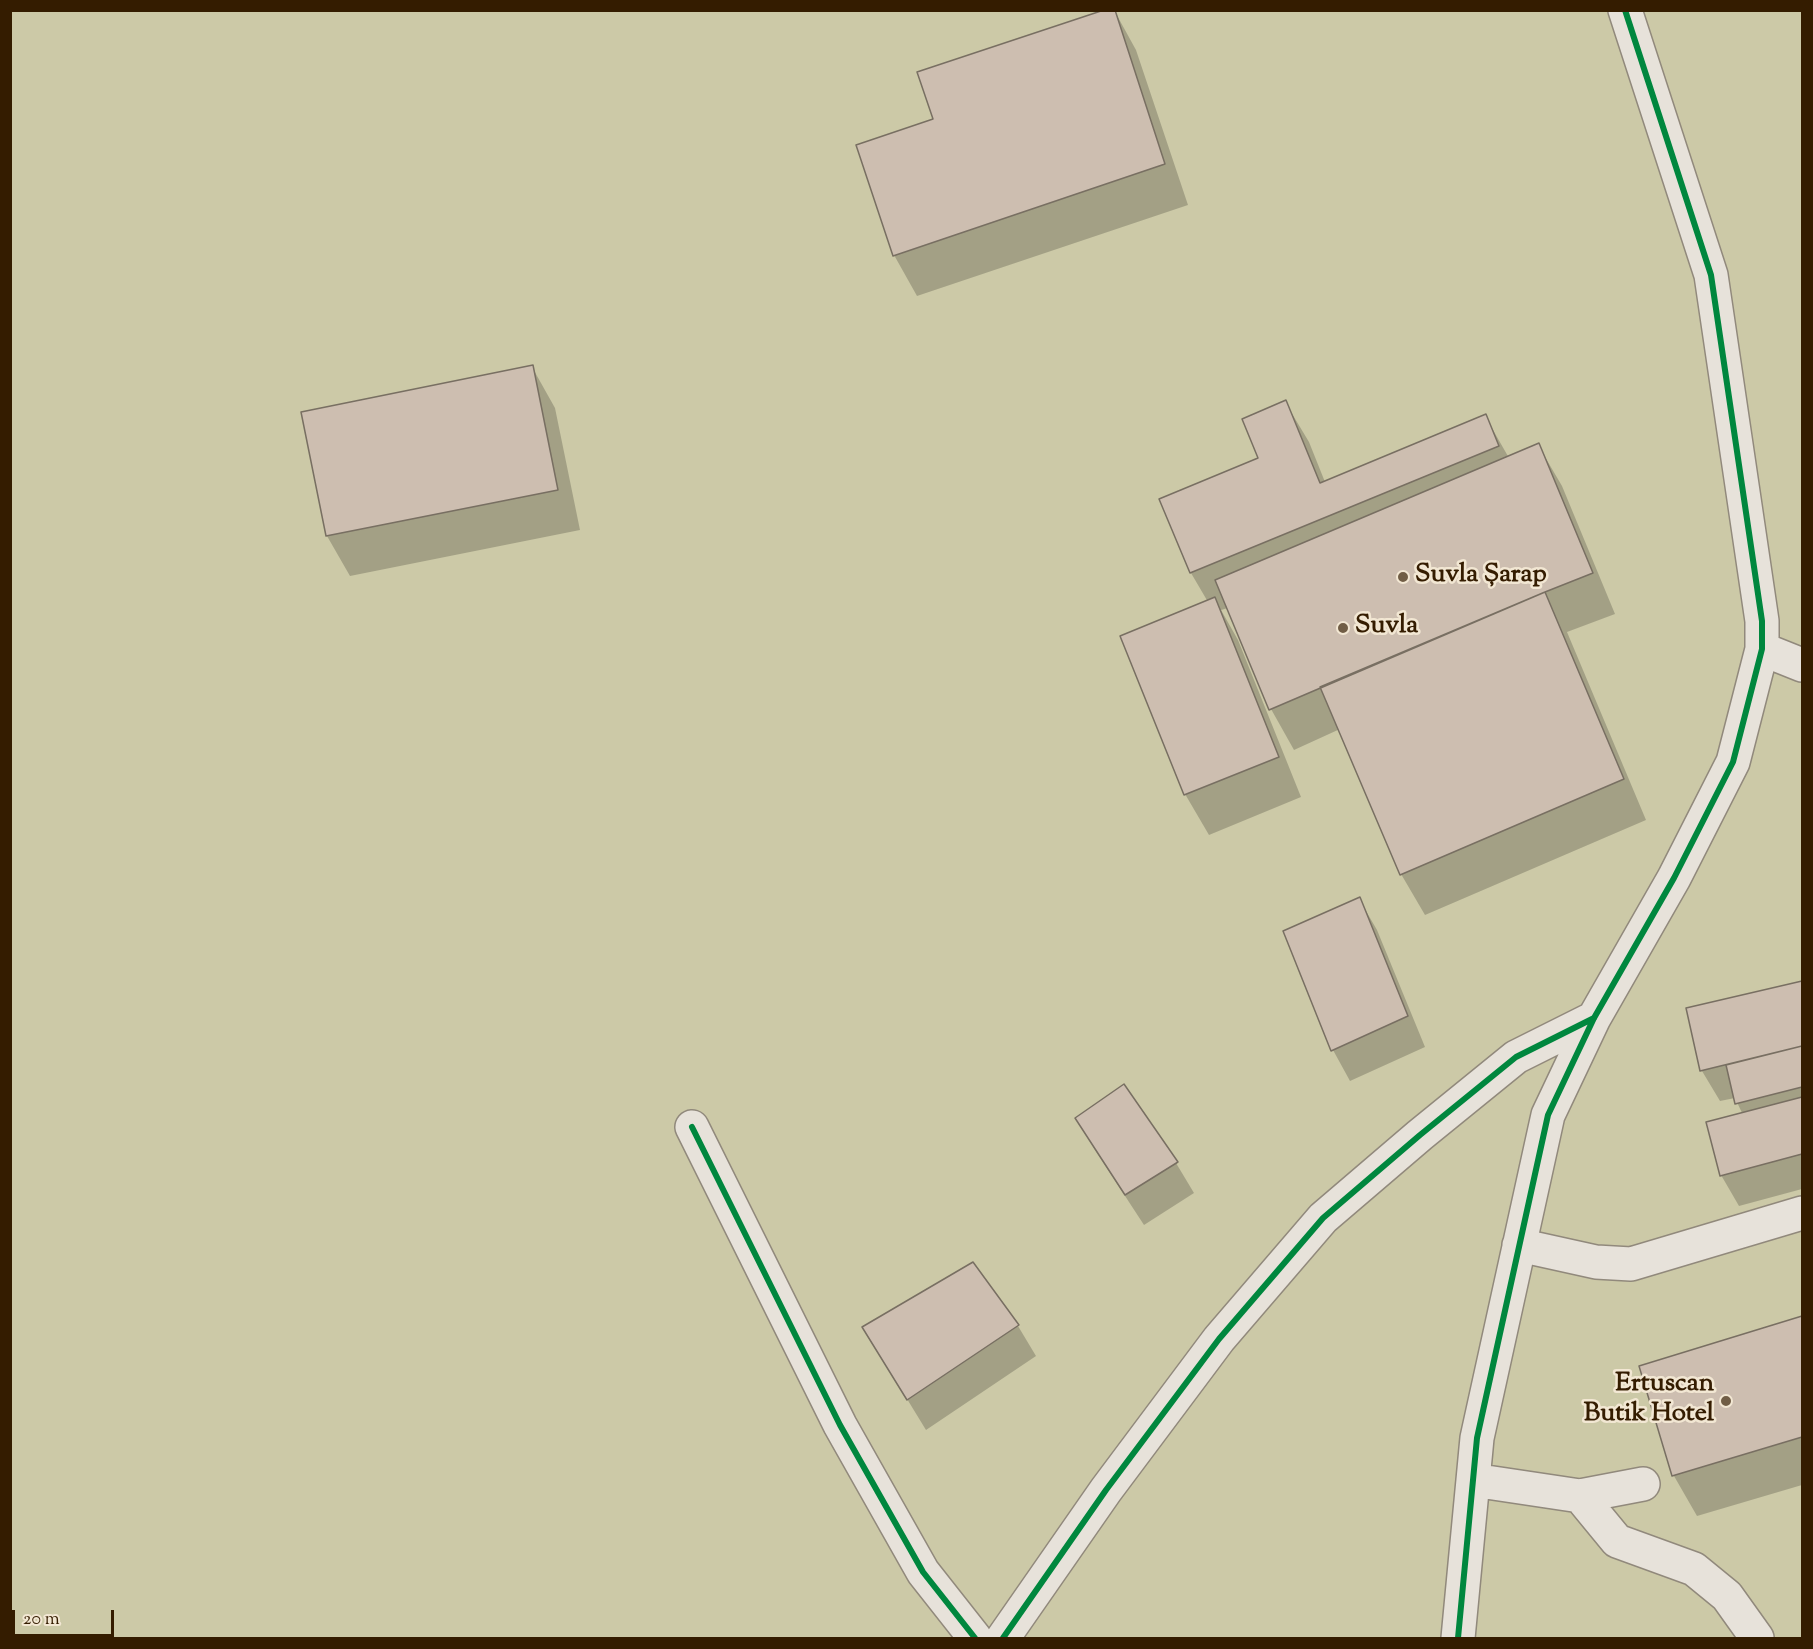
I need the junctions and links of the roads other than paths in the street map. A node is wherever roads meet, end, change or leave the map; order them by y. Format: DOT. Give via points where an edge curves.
graph roads {
  1 [pos="1625,10"];
  2 [pos="1762,649"];
  3 [pos="1803,665"];
  4 [pos="1594,1018"];
  5 [pos="692,1127"];
  6 [pos="1803,1213"];
  7 [pos="1519,1245"];
  8 [pos="1473,1480"];
  9 [pos="1643,1484"];
  10 [pos="1580,1497"];
  11 [pos="975,1638"];
  12 [pos="1003,1638"];
  13 [pos="1458,1638"];
  14 [pos="1757,1638"];
  1 -- 2 [label="street" via="1711,275 1762,621"];
  2 -- 3 [label="street"];
  2 -- 4 [label="street" via="1732,762 1674,878"];
  4 -- 7 [label="street" via="1548,1115"];
  4 -- 12 [label="street" via="1516,1057 1323,1218 1219,1339 1106,1490"];
  5 -- 11 [label="street" via="840,1425 923,1572"];
  6 -- 7 [label="street" via="1631,1264 1596,1262"];
  7 -- 8 [label="street" via="1477,1438"];
  8 -- 10 [label="street"];
  8 -- 13 [label="street"];
  9 -- 10 [label="street"];
  10 -- 14 [label="street" via="1617,1541 1694,1569 1727,1596"];
}
